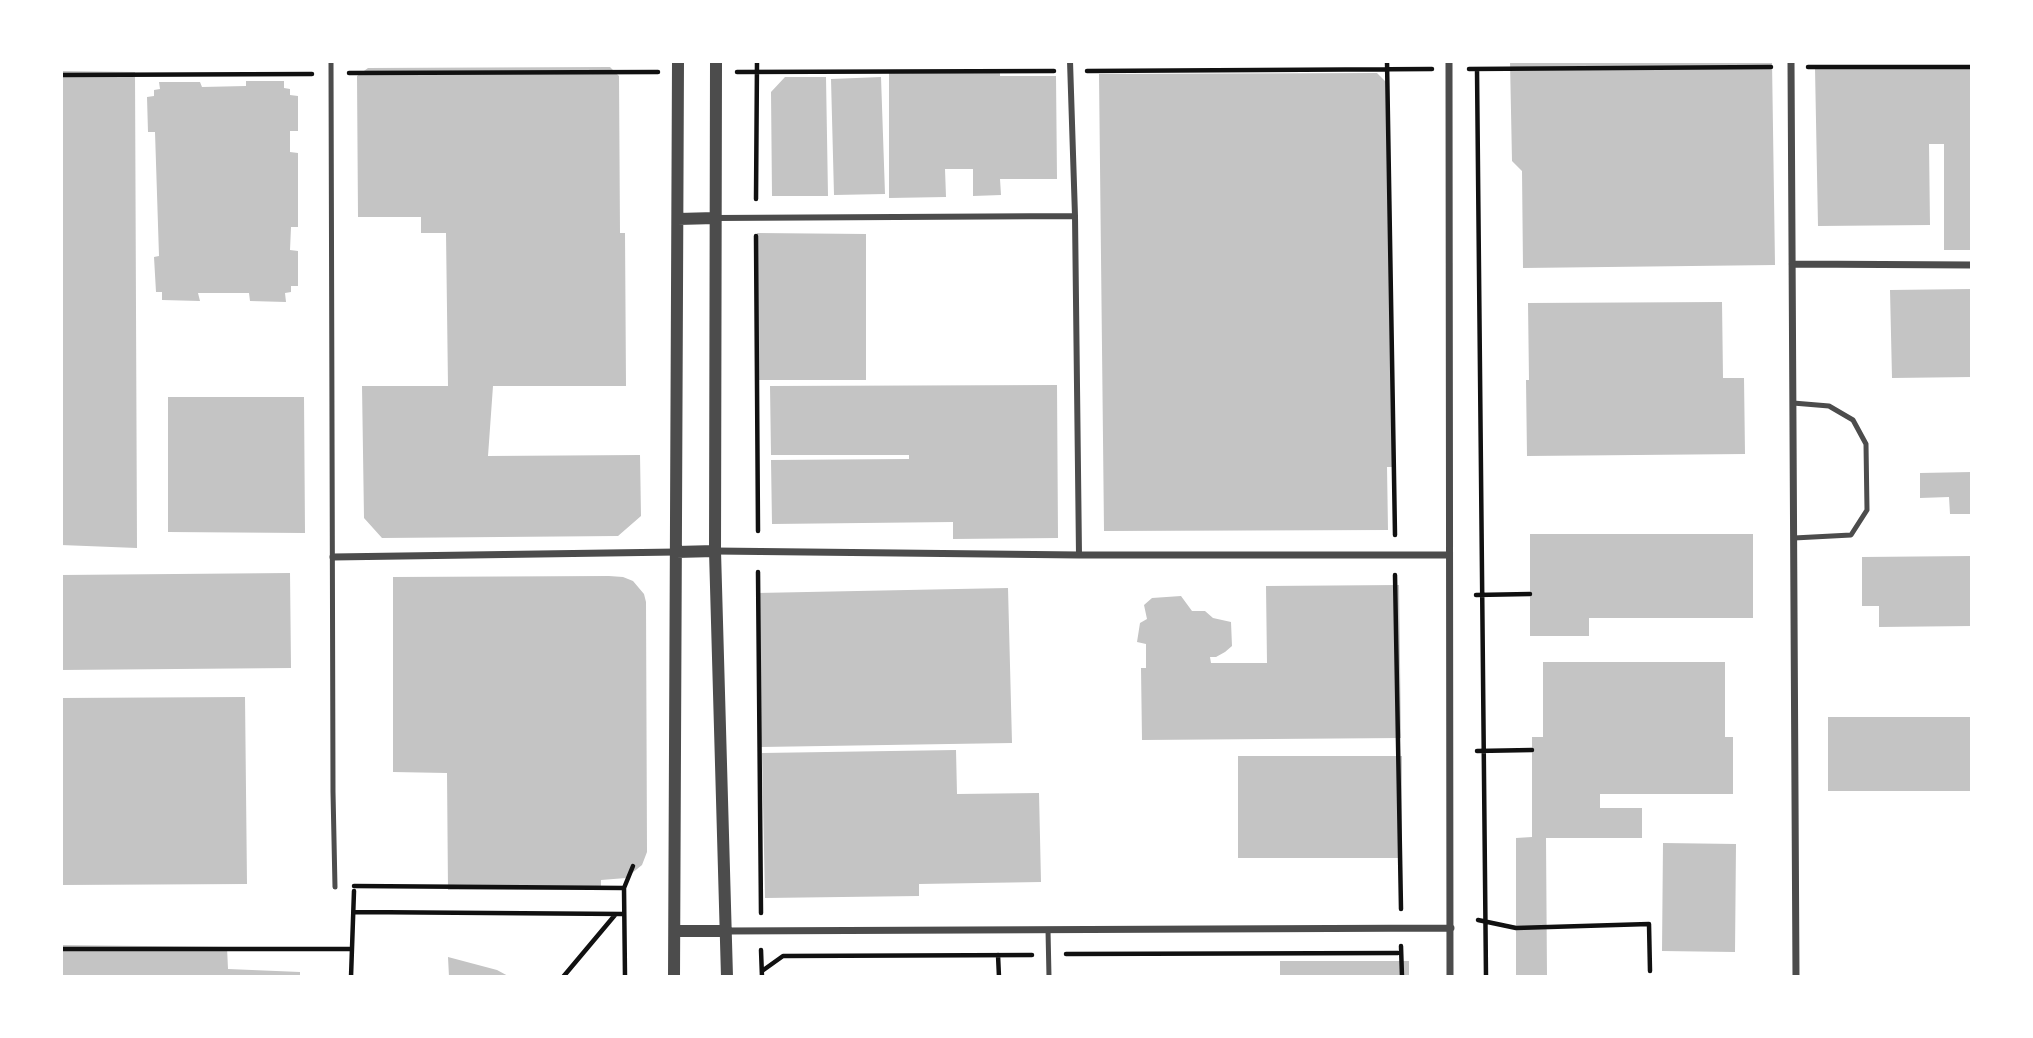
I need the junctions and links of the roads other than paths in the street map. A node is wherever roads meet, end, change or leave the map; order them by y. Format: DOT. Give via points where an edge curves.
graph roads {
  1 [pos="331,61"];
  2 [pos="1070,61"];
  3 [pos="1791,64"];
  4 [pos="1449,65"];
  5 [pos="678,67"];
  6 [pos="716,67"];
  7 [pos="1075,216"];
  8 [pos="715,218"];
  9 [pos="678,219"];
  10 [pos="1792,264"];
  11 [pos="1972,265"];
  12 [pos="1793,404"];
  13 [pos="1794,538"];
  14 [pos="715,551"];
  15 [pos="676,552"];
  16 [pos="1079,555"];
  17 [pos="1449,555"];
  18 [pos="333,557"];
  19 [pos="335,887"];
  20 [pos="1451,928"];
  21 [pos="1048,930"];
  22 [pos="675,931"];
  23 [pos="727,931"];
  24 [pos="674,977"];
  25 [pos="727,977"];
  26 [pos="1049,977"];
  27 [pos="1450,977"];
  28 [pos="1796,977"];
  1 -- 18 [label="lane"];
  2 -- 7 [label="street"];
  3 -- 10 [label="street"];
  4 -- 17 [label="street"];
  5 -- 9 [label="street"];
  6 -- 8 [label="street"];
  7 -- 8 [label="street"];
  7 -- 16 [label="street"];
  8 -- 9 [label="street"];
  8 -- 14 [label="street"];
  9 -- 15 [label="street"];
  10 -- 11 [label="street"];
  10 -- 12 [label="street"];
  12 -- 13 [label="street"];
  12 -- 13 [label="lane" via="1829,406 1853,420 1866,444 1867,510 1851,535"];
  13 -- 28 [label="street"];
  14 -- 15 [label="street"];
  14 -- 16 [label="street"];
  14 -- 23 [label="street"];
  15 -- 18 [label="street"];
  15 -- 22 [label="street"];
  16 -- 17 [label="street"];
  17 -- 20 [label="street"];
  18 -- 19 [label="lane"];
  20 -- 21 [label="street"];
  20 -- 27 [label="street"];
  21 -- 23 [label="street"];
  21 -- 26 [label="lane"];
  22 -- 23 [label="street"];
  22 -- 24 [label="street"];
  23 -- 25 [label="street"];
}
